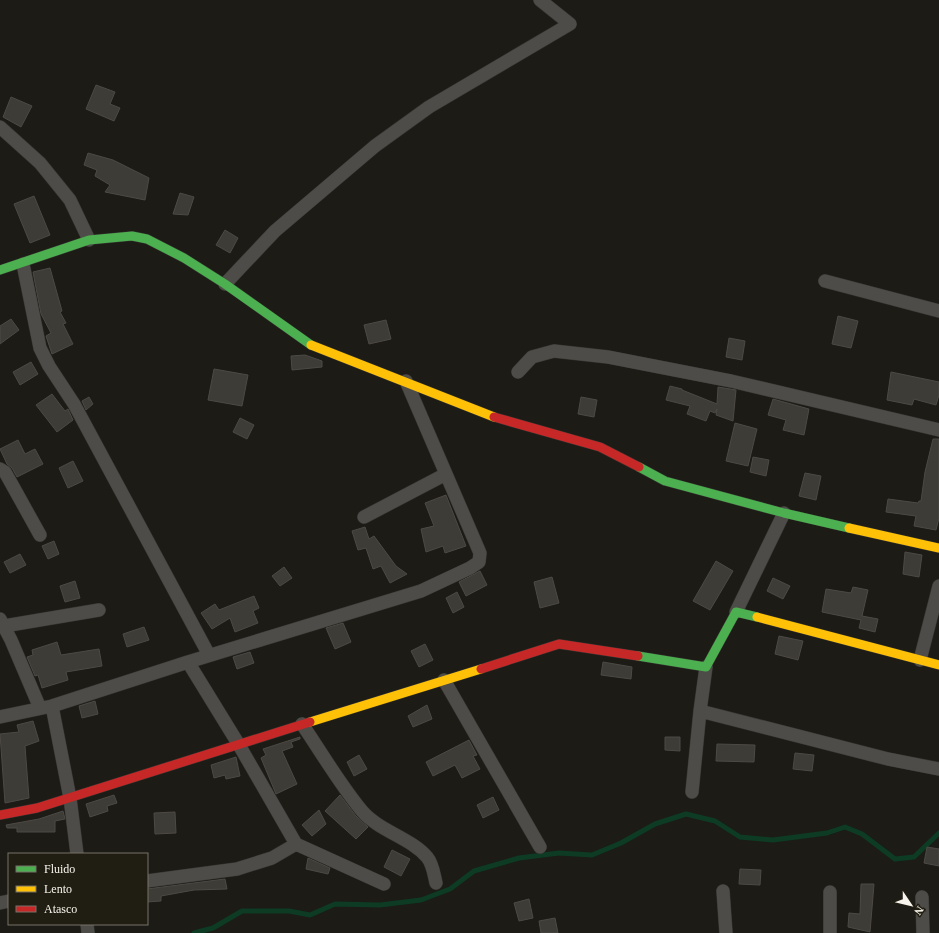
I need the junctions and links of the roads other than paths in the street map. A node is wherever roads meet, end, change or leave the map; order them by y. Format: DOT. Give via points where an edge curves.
graph roads {
  1 [pos="540,0"];
  2 [pos="0,128"];
  3 [pos="89,240"];
  4 [pos="23,264"];
  5 [pos="0,270"];
  6 [pos="825,281"];
  7 [pos="225,284"];
  8 [pos="939,311"];
  9 [pos="518,372"];
  10 [pos="406,381"];
  11 [pos="939,430"];
  12 [pos="0,469"];
  13 [pos="446,474"];
  14 [pos="784,513"];
  15 [pos="364,517"];
  16 [pos="40,535"];
  17 [pos="939,548"];
  18 [pos="939,586"];
  19 [pos="99,610"];
  20 [pos="736,612"];
  21 [pos="2,623"];
  22 [pos="209,656"];
  23 [pos="920,660"];
  24 [pos="188,662"];
  25 [pos="939,665"];
  26 [pos="706,666"];
  27 [pos="444,680"];
  28 [pos="46,707"];
  29 [pos="700,711"];
  30 [pos="0,717"];
  31 [pos="302,724"];
  32 [pos="239,745"];
  33 [pos="939,769"];
  34 [pos="692,792"];
  35 [pos="70,798"];
  36 [pos="0,815"];
  37 [pos="296,844"];
  38 [pos="540,847"];
  39 [pos="77,853"];
  40 [pos="148,881"];
  41 [pos="436,883"];
  42 [pos="384,884"];
  43 [pos="723,891"];
  44 [pos="830,892"];
  45 [pos="922,897"];
  46 [pos="726,933"];
  47 [pos="830,933"];
  48 [pos="923,933"];
  1 -- 7 [label="street" via="570,24 430,107 375,146 275,231"];
  2 -- 3 [label="street" via="40,163 70,200"];
  3 -- 4 [label="street"];
  3 -- 7 [label="street" via="132,236 148,239"];
  4 -- 5 [label="street"];
  4 -- 22 [label="street" via="40,348 74,404"];
  6 -- 8 [label="street"];
  7 -- 10 [label="street" via="308,344"];
  9 -- 11 [label="street" via="532,357 554,351 608,357 732,381"];
  10 -- 13 [label="street"];
  10 -- 14 [label="street" via="490,416 600,447 665,481"];
  12 -- 16 [label="street" via="5,472"];
  13 -- 15 [label="street"];
  13 -- 22 [label="street" via="480,553 479,562 421,591"];
  14 -- 17 [label="street"];
  14 -- 20 [label="street"];
  18 -- 23 [label="street"];
  19 -- 21 [label="street"];
  20 -- 23 [label="street"];
  20 -- 26 [label="street"];
  21 -- 28 [label="street"];
  22 -- 24 [label="street"];
  23 -- 25 [label="street"];
  24 -- 28 [label="street"];
  24 -- 32 [label="street"];
  26 -- 27 [label="street" via="559,644"];
  26 -- 29 [label="street"];
  27 -- 31 [label="street"];
  27 -- 38 [label="street"];
  28 -- 30 [label="street"];
  28 -- 35 [label="street"];
  29 -- 33 [label="street" via="888,759"];
  29 -- 34 [label="street"];
  31 -- 32 [label="street"];
  31 -- 41 [label="street" via="362,811 376,823 420,850 432,866"];
  32 -- 35 [label="street"];
  32 -- 37 [label="street"];
  35 -- 36 [label="street"];
  35 -- 39 [label="street"];
  37 -- 40 [label="street" via="272,858 237,869"];
  37 -- 42 [label="street"];
  43 -- 46 [label="street"];
  44 -- 47 [label="street"];
  45 -- 48 [label="street"];
}
